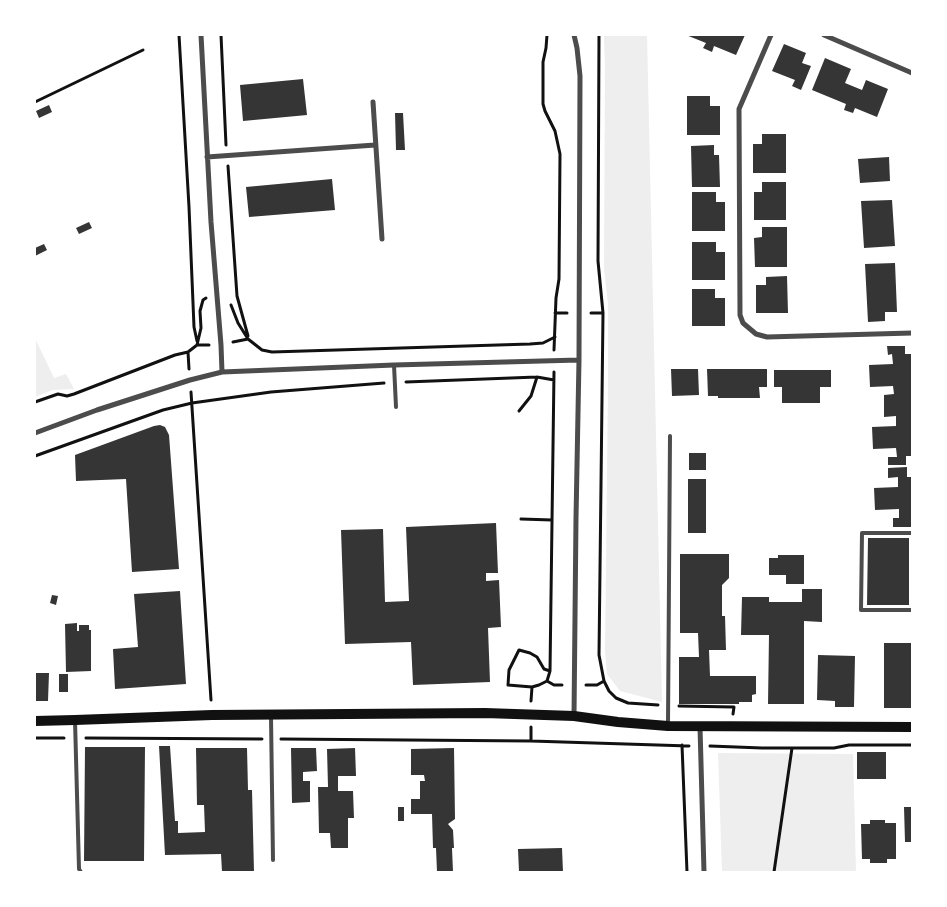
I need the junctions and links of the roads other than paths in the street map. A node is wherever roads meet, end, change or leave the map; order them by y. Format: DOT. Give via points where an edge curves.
graph roads {
  1 [pos="201,35"];
  2 [pos="574,35"];
  3 [pos="771,35"];
  4 [pos="824,35"];
  5 [pos="912,74"];
  6 [pos="373,102"];
  7 [pos="375,146"];
  8 [pos="207,157"];
  9 [pos="382,239"];
  10 [pos="912,333"];
  11 [pos="579,360"];
  12 [pos="394,365"];
  13 [pos="222,372"];
  14 [pos="396,407"];
  15 [pos="35,433"];
  16 [pos="670,436"];
  17 [pos="912,533"];
  18 [pos="912,610"];
  19 [pos="271,714"];
  20 [pos="574,716"];
  21 [pos="75,720"];
  22 [pos="35,721"];
  23 [pos="668,726"];
  24 [pos="700,727"];
  25 [pos="912,728"];
  26 [pos="273,860"];
  27 [pos="81,872"];
  28 [pos="704,872"];
  1 -- 8 [label="street"];
  2 -- 11 [label="street" via="580,76"];
  3 -- 10 [label="street" via="738,109 740,315 743,323 756,334 767,337"];
  4 -- 5 [label="street"];
  6 -- 7 [label="street"];
  7 -- 8 [label="street"];
  7 -- 9 [label="street"];
  8 -- 13 [label="street"];
  11 -- 12 [label="street"];
  11 -- 20 [label="street"];
  12 -- 13 [label="street"];
  12 -- 14 [label="lane"];
  13 -- 15 [label="street" via="97,410"];
  16 -- 23 [label="lane"];
  17 -- 18 [label="lane" via="862,533 861,610"];
  19 -- 20 [label="main road"];
  19 -- 21 [label="main road"];
  19 -- 26 [label="lane"];
  20 -- 23 [label="main road"];
  21 -- 22 [label="main road"];
  21 -- 27 [label="lane"];
  23 -- 24 [label="main road"];
  24 -- 25 [label="main road"];
  24 -- 28 [label="street"];
}
